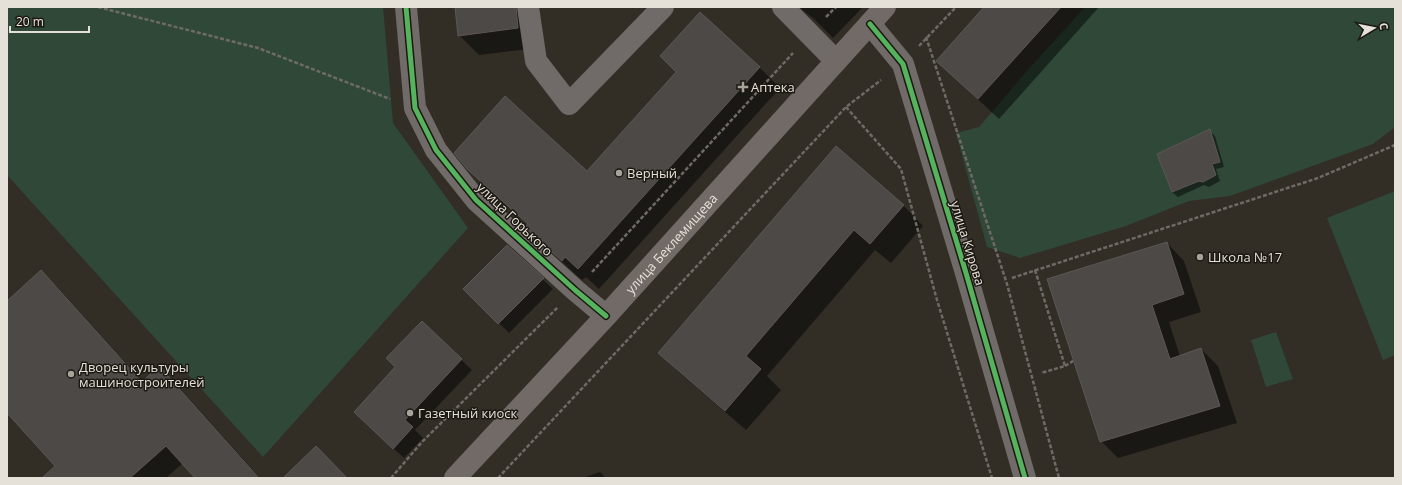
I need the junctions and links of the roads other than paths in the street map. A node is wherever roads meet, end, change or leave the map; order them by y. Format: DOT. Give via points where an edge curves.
graph roads {
  1 [pos="406,7"];
  2 [pos="528,7"];
  3 [pos="663,7"];
  4 [pos="783,7"];
  5 [pos="885,7"];
  6 [pos="870,24"];
  7 [pos="836,61"];
  8 [pos="606,316"];
  9 [pos="463,474"];
  10 [pos="1025,478"];
  1 -- 8 [label="street, улица Горького" via="415,108 436,150 476,200"];
  2 -- 3 [label="street" via="536,61 570,104"];
  4 -- 7 [label="street"];
  5 -- 6 [label="main road, улица Беклемищева"];
  6 -- 7 [label="main road, улица Беклемищева"];
  6 -- 10 [label="street, улица Кирова" via="903,64"];
  7 -- 8 [label="main road, улица Беклемищева"];
  8 -- 9 [label="main road, улица Беклемищева"];
}
